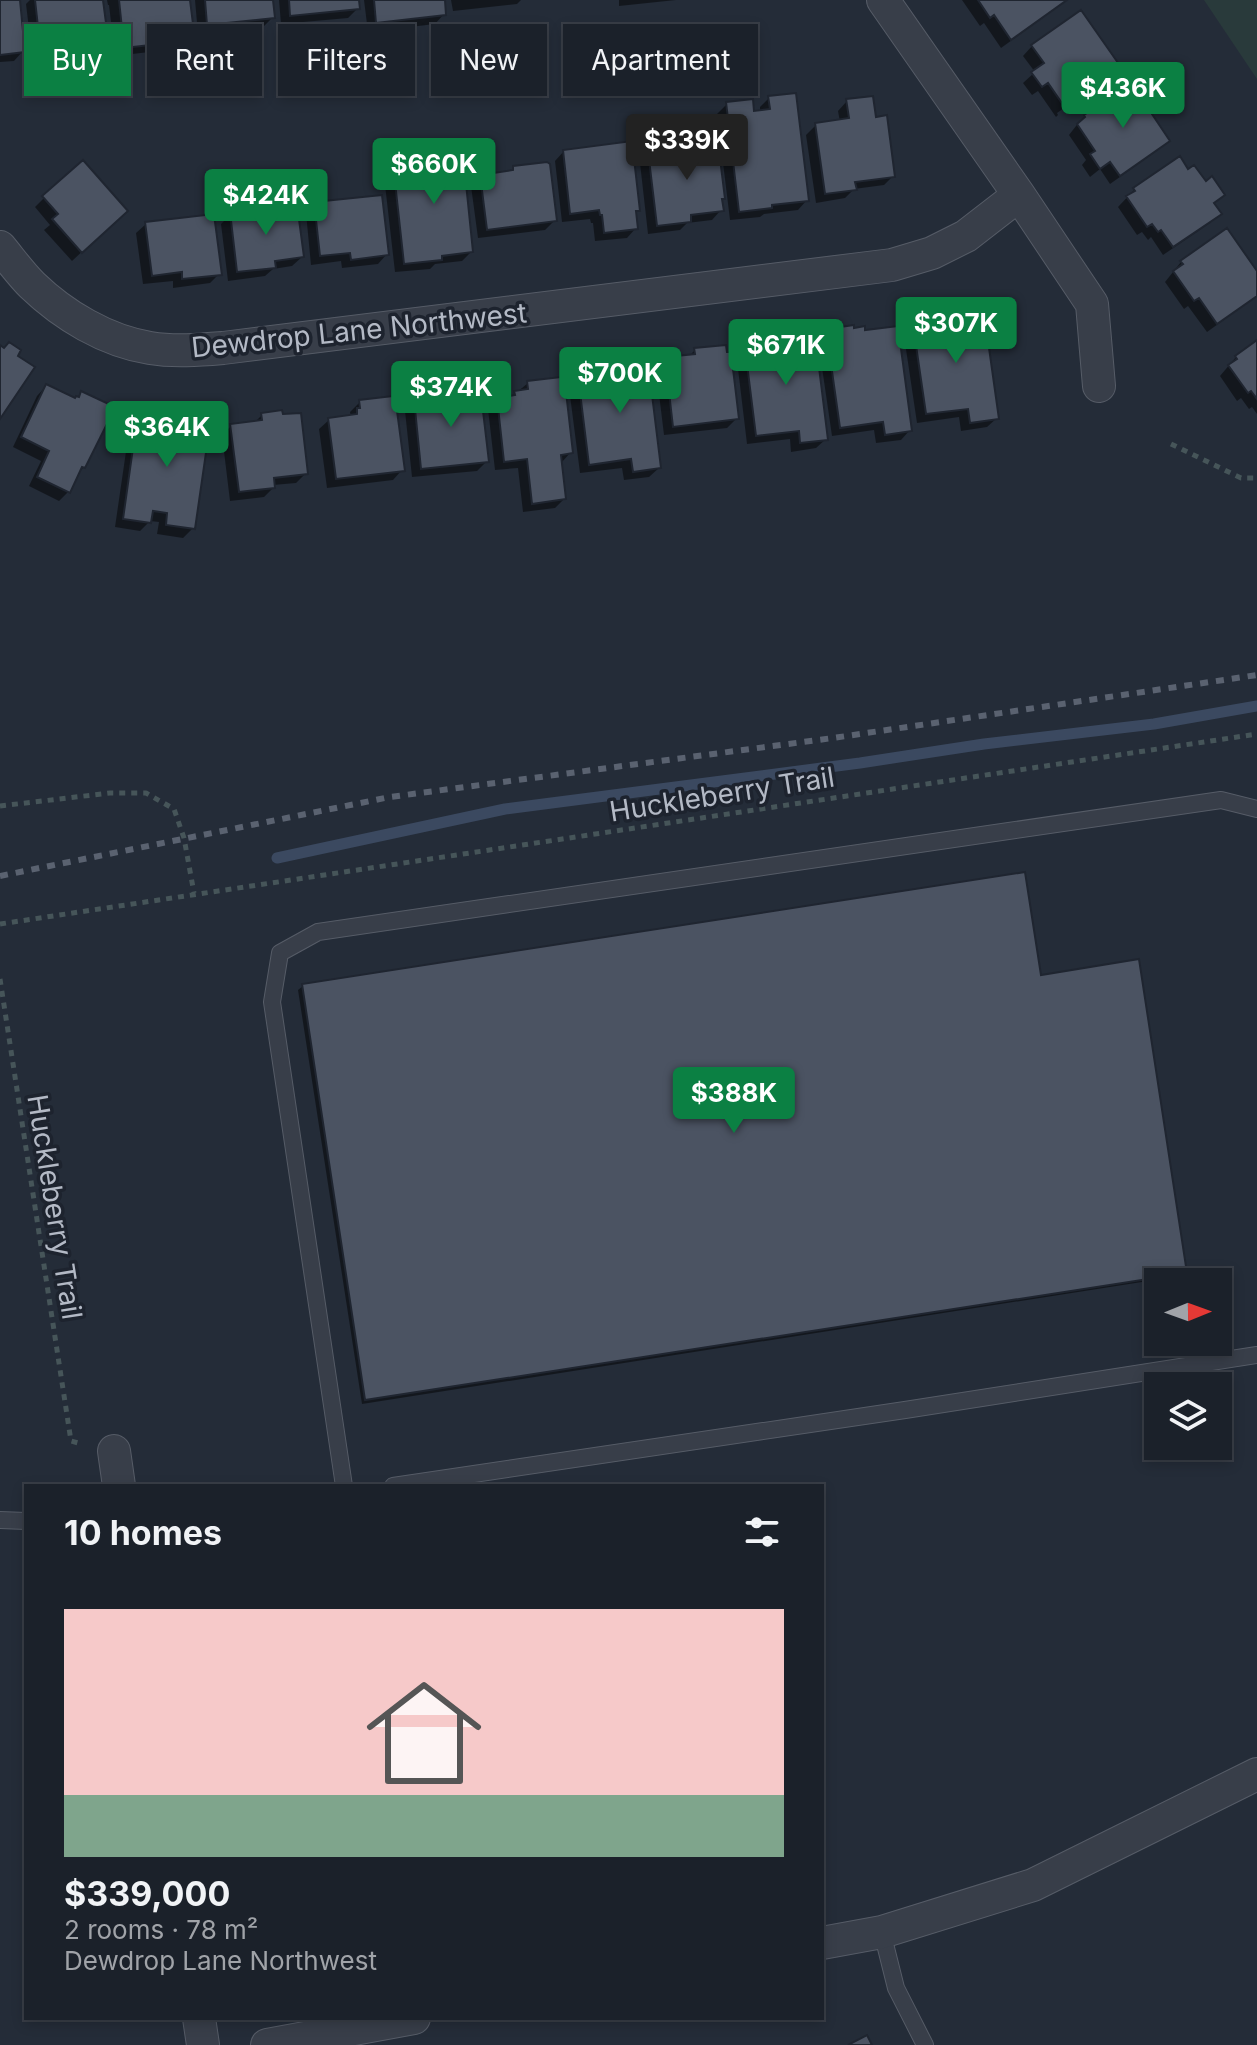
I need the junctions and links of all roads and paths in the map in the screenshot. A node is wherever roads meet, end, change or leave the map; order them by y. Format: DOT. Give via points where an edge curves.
graph roads {
  1 [pos="883,0"];
  2 [pos="1019,195"];
  3 [pos="0,247"];
  4 [pos="1099,386"];
  5 [pos="1171,444"];
  6 [pos="1257,478"];
  7 [pos="1257,734"];
  8 [pos="0,806"];
  9 [pos="1257,809"];
  10 [pos="194,893"];
  11 [pos="0,924"];
  12 [pos="0,979"];
  13 [pos="1257,1355"];
  14 [pos="71,1441"];
  15 [pos="114,1451"];
  16 [pos="119,1484"];
  17 [pos="344,1484"];
  18 [pos="406,1484"];
  19 [pos="0,1520"];
  20 [pos="24,1521"];
  21 [pos="1257,1774"];
  22 [pos="882,1932"];
  23 [pos="824,1943"];
  24 [pos="199,2020"];
  25 [pos="403,2020"];
  26 [pos="203,2045"];
  27 [pos="267,2045"];
  28 [pos="925,2045"];
  1 -- 2 [label="street"];
  2 -- 3 [label="street, Dewdrop Lane Northwest" via="966,236 892,265 188,351 114,339 85,323 55,306"];
  2 -- 4 [label="street" via="1092,304"];
  5 -- 6 [label="path" via="1241,478"];
  7 -- 10 [label="path, Huckleberry Trail"];
  8 -- 10 [label="path" via="146,793 174,809"];
  9 -- 17 [label="lane" via="1221,800 318,932 280,953 272,1002"];
  10 -- 11 [label="path, Huckleberry Trail"];
  12 -- 14 [label="path, Huckleberry Trail"];
  13 -- 18 [label="lane"];
  15 -- 16 [label="street"];
  19 -- 20 [label="lane"];
  21 -- 22 [label="street" via="1033,1885"];
  22 -- 23 [label="street"];
  22 -- 28 [label="lane" via="896,1988"];
  24 -- 26 [label="street"];
  25 -- 27 [label="street"];
}
